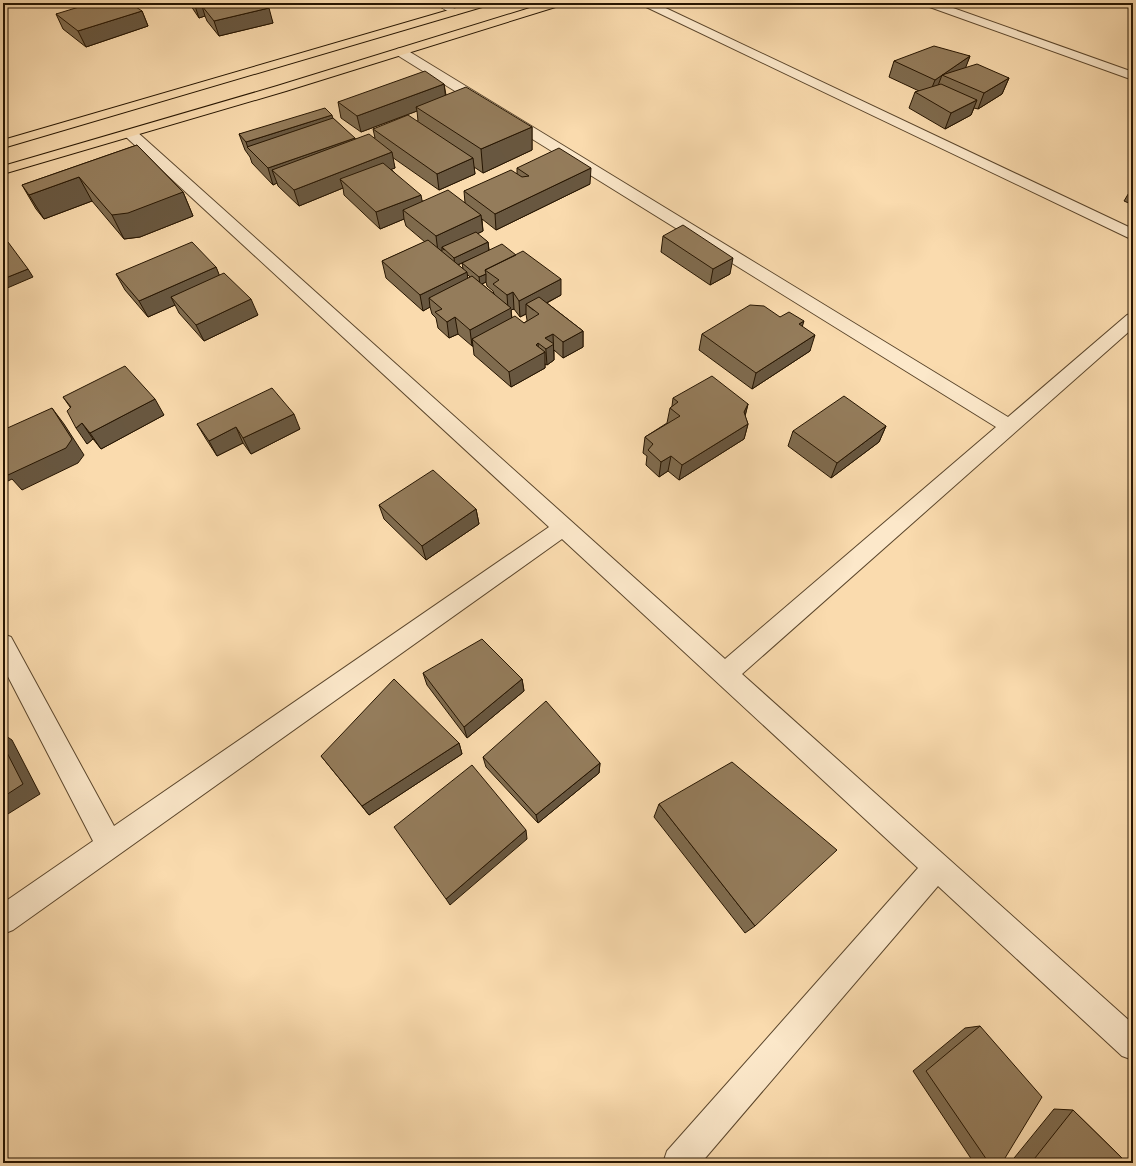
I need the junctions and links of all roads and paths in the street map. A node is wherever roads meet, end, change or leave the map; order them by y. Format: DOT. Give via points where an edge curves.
graph roads {
  1 [pos="438,3"];
  2 [pos="485,3"];
  3 [pos="558,3"];
  4 [pos="646,3"];
  5 [pos="928,3"];
  6 [pos="455,12"];
  7 [pos="401,52"];
  8 [pos="1133,76"];
  9 [pos="131,134"];
  10 [pos="3,144"];
  11 [pos="3,170"];
  12 [pos="1133,235"];
  13 [pos="1133,319"];
  14 [pos="1009,426"];
  15 [pos="564,527"];
  16 [pos="3,644"];
  17 [pos="726,673"];
  18 [pos="110,845"];
  19 [pos="937,867"];
  20 [pos="3,920"];
  21 [pos="1133,1045"];
  22 [pos="679,1163"];
  1 -- 6 [label="lane"];
  2 -- 6 [label="main road"];
  3 -- 7 [label="main road"];
  4 -- 12 [label="street"];
  5 -- 8 [label="street"];
  6 -- 10 [label="main road"];
  7 -- 9 [label="main road"];
  7 -- 14 [label="street"];
  9 -- 11 [label="main road"];
  9 -- 15 [label="street"];
  13 -- 14 [label="street"];
  14 -- 17 [label="street"];
  15 -- 17 [label="street"];
  15 -- 18 [label="street"];
  16 -- 18 [label="street"];
  17 -- 19 [label="street"];
  18 -- 20 [label="street"];
  19 -- 21 [label="street"];
  19 -- 22 [label="street"];
}
